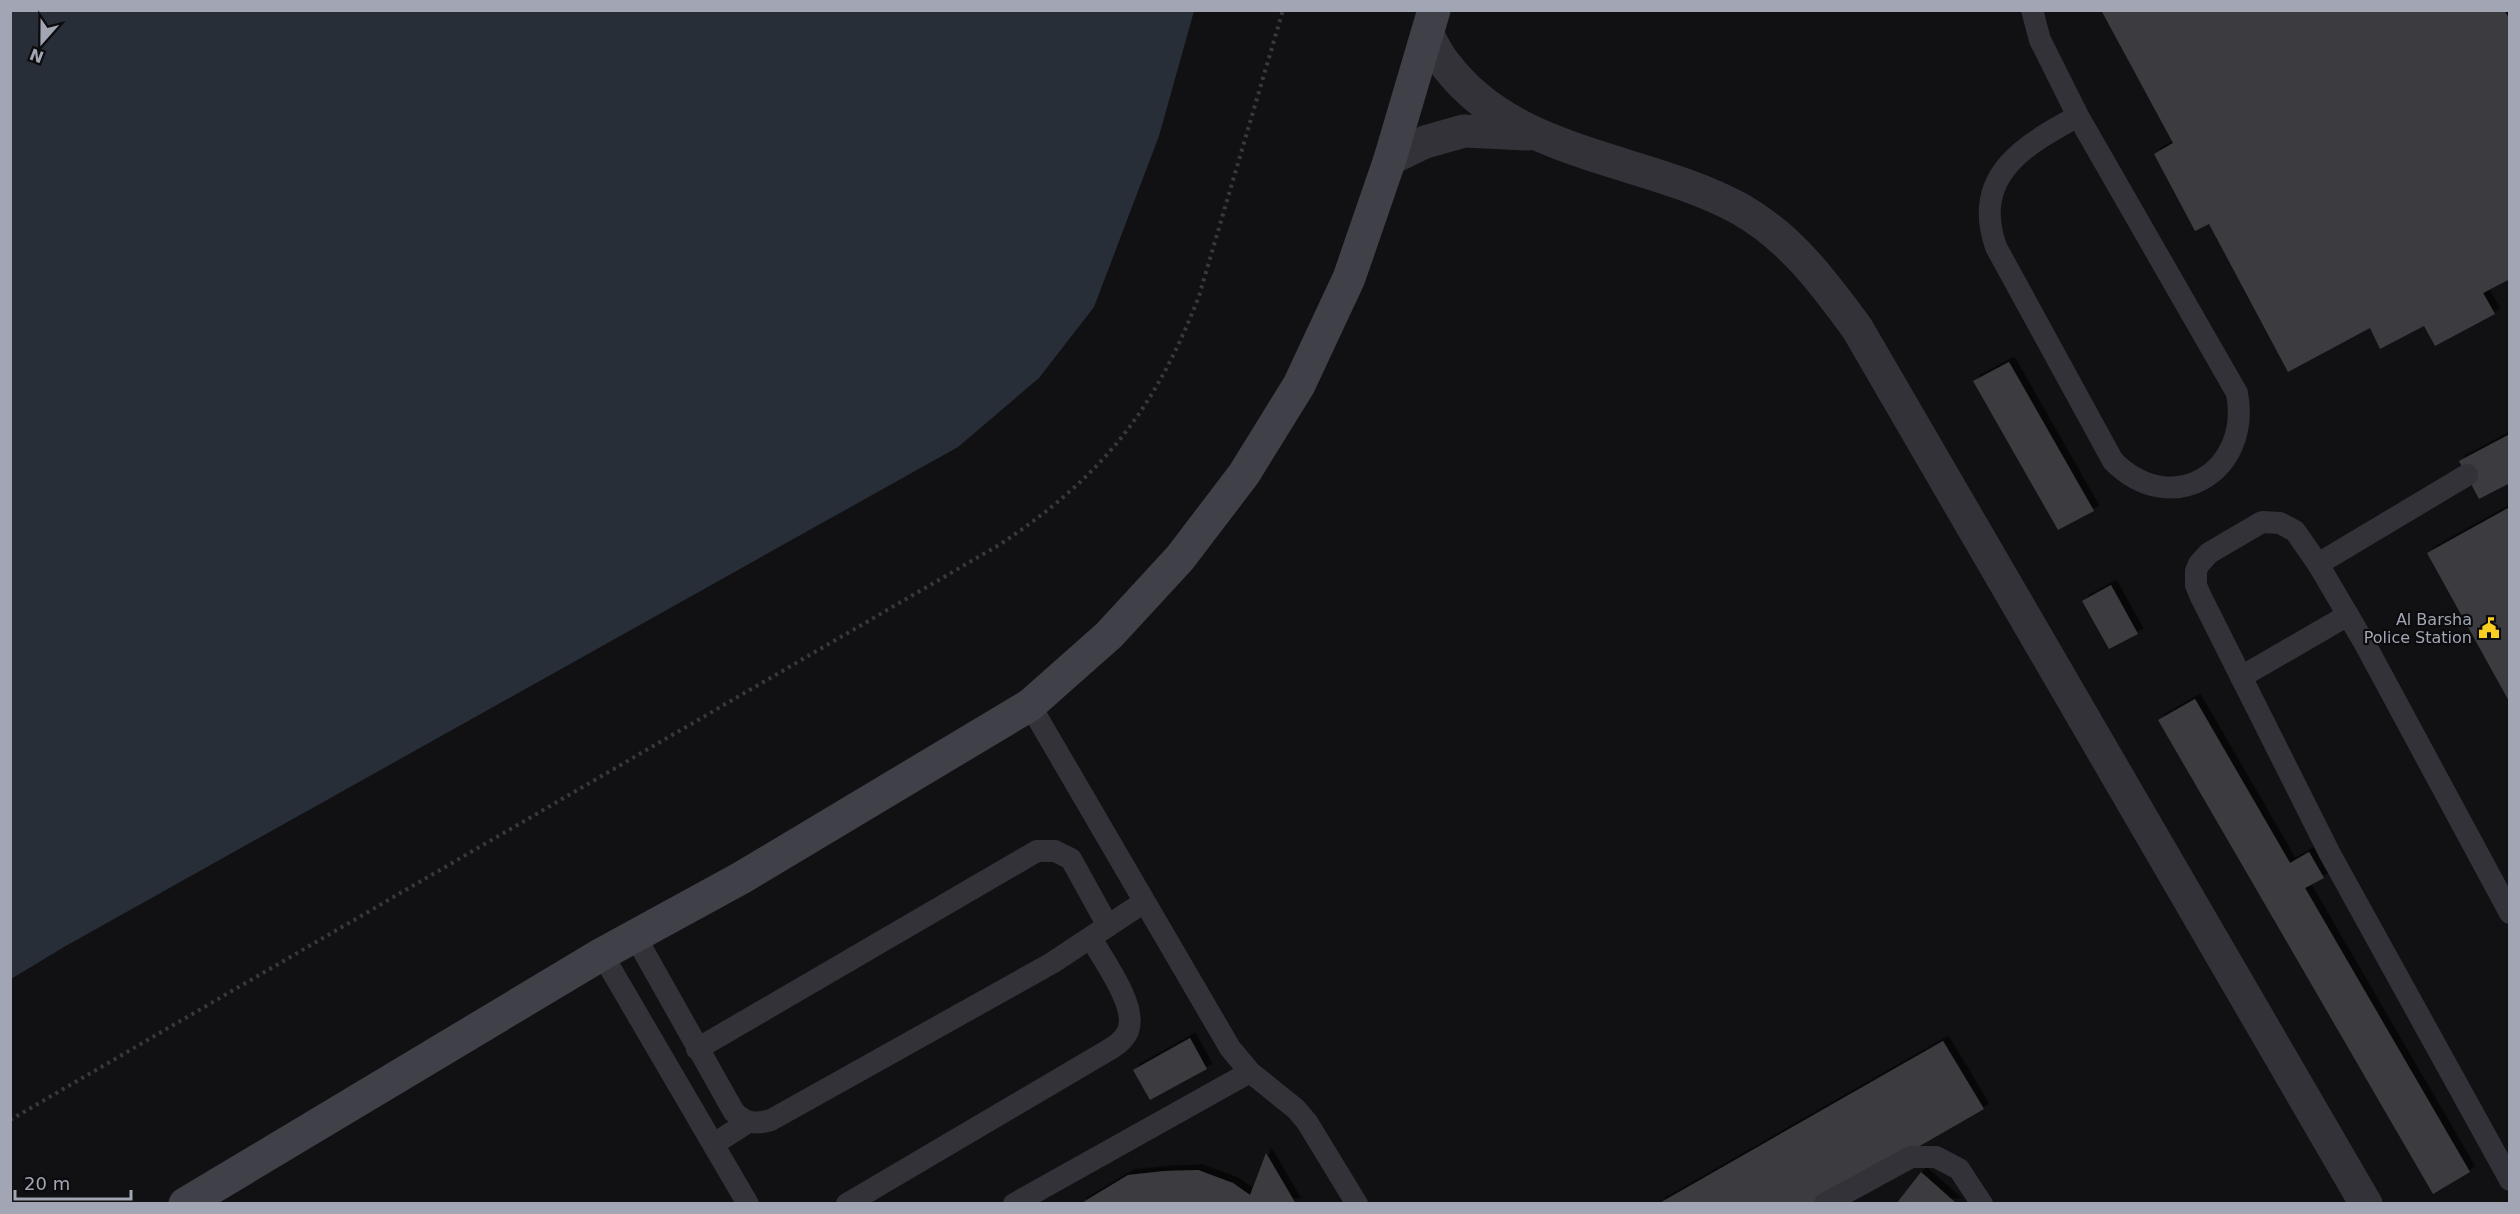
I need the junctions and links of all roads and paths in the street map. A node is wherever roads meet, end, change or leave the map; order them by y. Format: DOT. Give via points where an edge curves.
graph roads {
  1 [pos="1283,10"];
  2 [pos="2032,10"];
  3 [pos="1430,22"];
  4 [pos="2078,116"];
  5 [pos="1539,136"];
  6 [pos="1390,159"];
  7 [pos="2466,475"];
  8 [pos="2318,564"];
  9 [pos="2348,615"];
  10 [pos="2241,678"];
  11 [pos="1030,705"];
  12 [pos="1144,902"];
  13 [pos="2510,913"];
  14 [pos="1099,932"];
  15 [pos="636,936"];
  16 [pos="602,954"];
  17 [pos="698,1049"];
  18 [pos="1250,1072"];
  19 [pos="10,1120"];
  20 [pos="748,1122"];
  21 [pos="714,1144"];
  22 [pos="2510,1180"];
  23 [pos="185,1203"];
  24 [pos="748,1203"];
  25 [pos="847,1203"];
  26 [pos="1014,1203"];
  27 [pos="1357,1203"];
  28 [pos="1825,1203"];
  29 [pos="1982,1203"];
  30 [pos="2366,1203"];
  1 -- 19 [label="path" via="1199,296 1181,342 1159,385 1131,425 1072,492 999,544"];
  2 -- 4 [label="lane" via="2040,40"];
  3 -- 5 [label="street" via="1446,66 1473,95"];
  3 -- 6 [label="street"];
  4 -- 4 [label="lane" via="2237,393 2241,415 2229,454 2211,474 2187,485 2146,484 2122,471 2113,461 1992,234 1989,221 1993,194 2007,165 2033,141"];
  5 -- 6 [label="street" via="1464,131 1425,141"];
  5 -- 30 [label="street" via="1681,184 1740,210 1787,243 1820,277 1857,328"];
  6 -- 11 [label="street" via="1349,278 1299,385 1244,474 1149,592 1109,635"];
  7 -- 8 [label="lane"];
  8 -- 9 [label="lane"];
  8 -- 10 [label="lane" via="2295,531 2271,521 2254,525 2209,553 2199,564 2195,578 2200,595"];
  9 -- 10 [label="lane"];
  9 -- 13 [label="lane"];
  10 -- 22 [label="lane" via="2331,854"];
  11 -- 12 [label="lane"];
  11 -- 15 [label="street" via="741,878"];
  12 -- 14 [label="lane"];
  12 -- 18 [label="lane" via="1230,1048"];
  14 -- 17 [label="lane" via="1071,859 1055,851 1037,851"];
  14 -- 20 [label="lane" via="1052,963 771,1120 760,1124"];
  14 -- 25 [label="lane" via="1130,1011 1128,1031 1121,1040"];
  15 -- 16 [label="street"];
  15 -- 17 [label="lane"];
  16 -- 21 [label="lane"];
  16 -- 23 [label="street"];
  17 -- 20 [label="lane" via="734,1112"];
  18 -- 26 [label="lane"];
  18 -- 27 [label="lane" via="1307,1122"];
  20 -- 21 [label="lane"];
  21 -- 24 [label="lane"];
  28 -- 29 [label="lane" via="1911,1156 1936,1157 1959,1168"];
}
